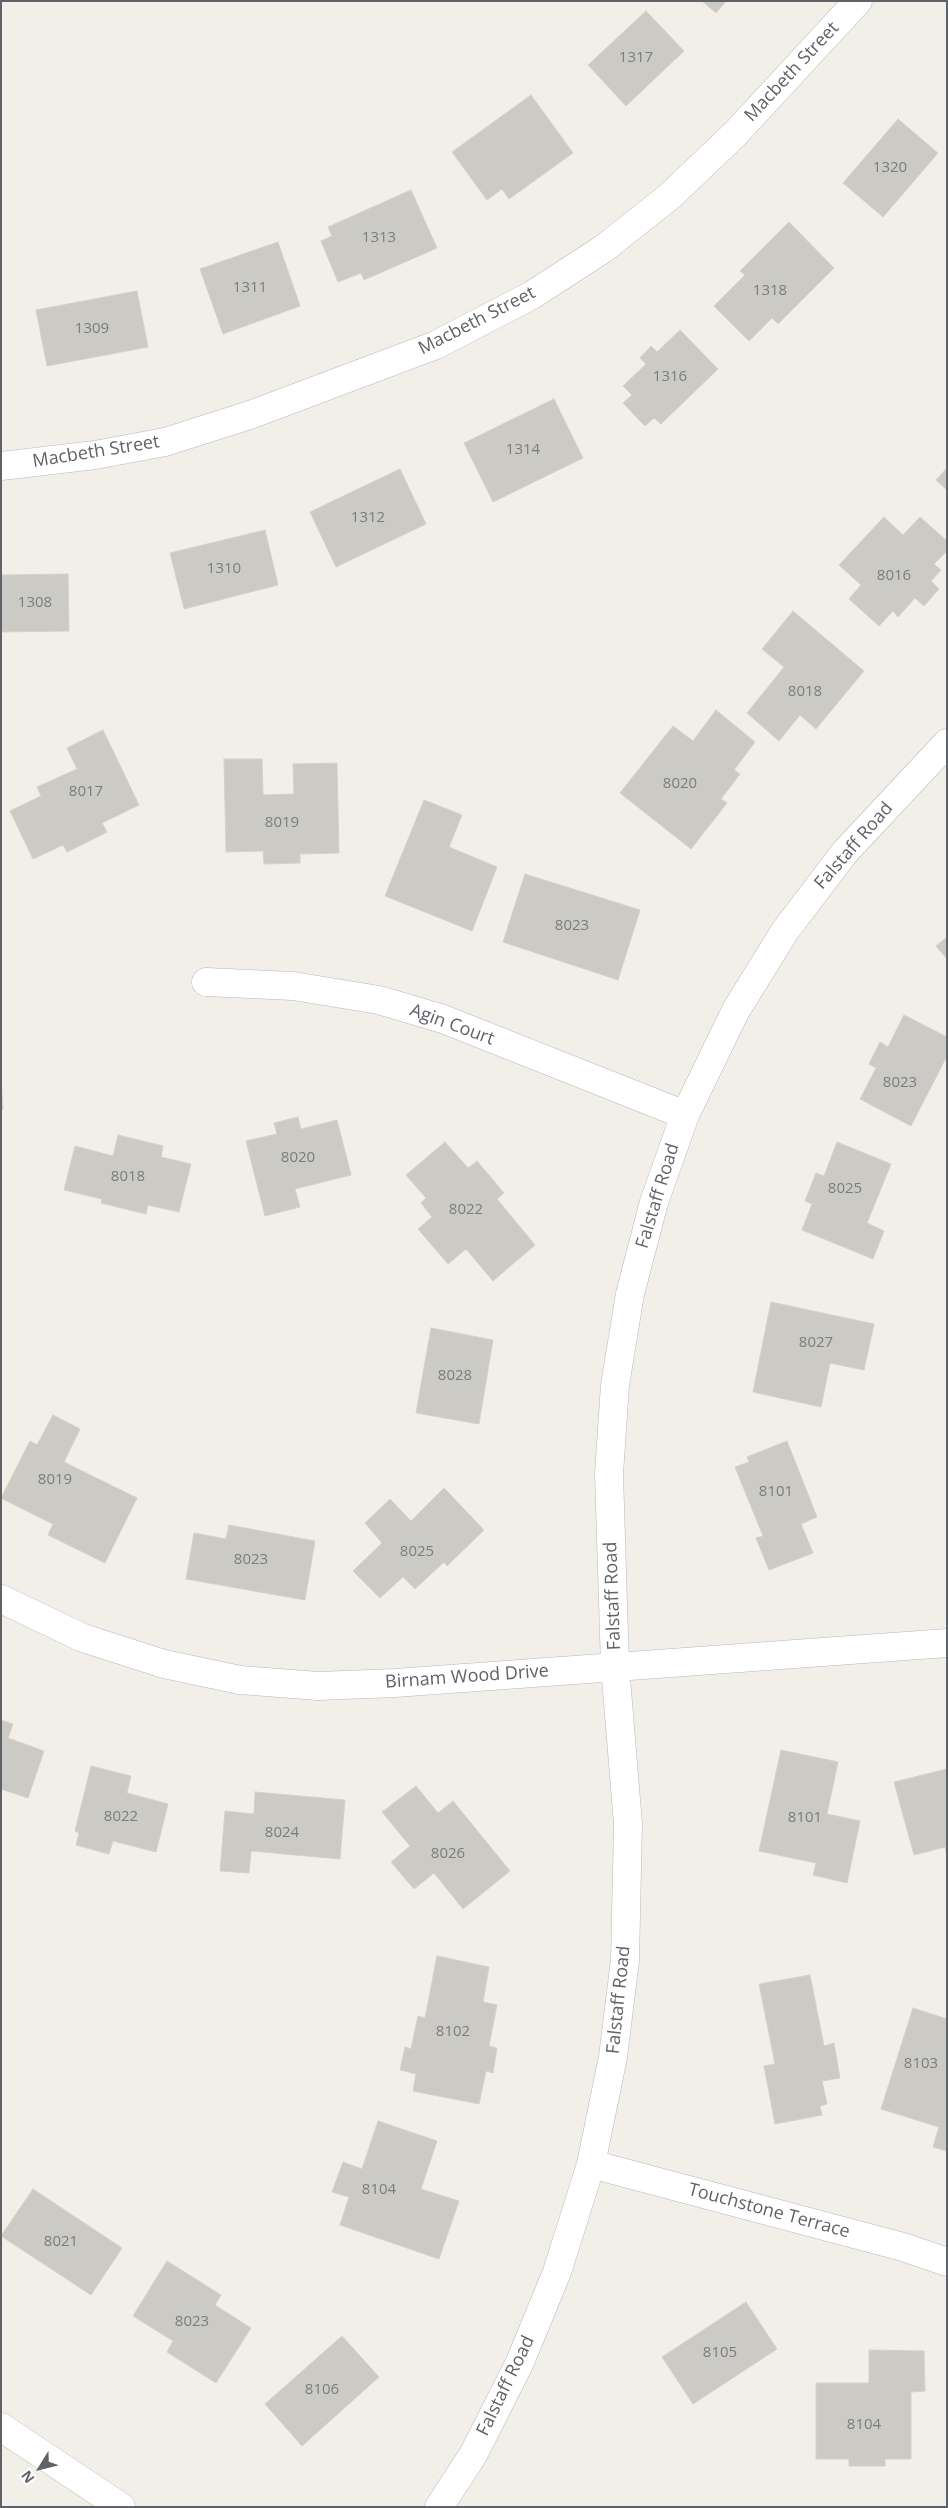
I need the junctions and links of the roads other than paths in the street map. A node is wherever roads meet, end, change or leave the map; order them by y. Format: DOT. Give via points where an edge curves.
graph roads {
  1 [pos="858,1"];
  2 [pos="1,466"];
  3 [pos="947,743"];
  4 [pos="206,982"];
  5 [pos="685,1116"];
  6 [pos="1,1599"];
  7 [pos="947,1644"];
  8 [pos="615,1666"];
  9 [pos="591,2164"];
  10 [pos="947,2262"];
  11 [pos="1,2427"];
  12 [pos="121,2507"];
  13 [pos="439,2507"];
  1 -- 2 [label="street, Macbeth Street" via="734,134 670,196 603,249 532,295 436,345 250,415 165,442 95,455"];
  3 -- 5 [label="street, Falstaff Road" via="846,852 785,931 736,1010"];
  4 -- 5 [label="street, Agin Court" via="293,986 379,1000 442,1019"];
  5 -- 8 [label="street, Falstaff Road" via="654,1202 630,1294 615,1385 609,1474"];
  6 -- 8 [label="street, Birnam Wood Drive" via="83,1638 164,1664 240,1680 318,1686 395,1684"];
  7 -- 8 [label="street, Birnam Wood Drive"];
  8 -- 9 [label="street, Falstaff Road" via="628,1824 625,1960 613,2057"];
  9 -- 10 [label="street, Touchstone Terrace" via="903,2247"];
  9 -- 13 [label="street, Falstaff Road" via="557,2272 520,2362 473,2455"];
  11 -- 12 [label="street"];
}
